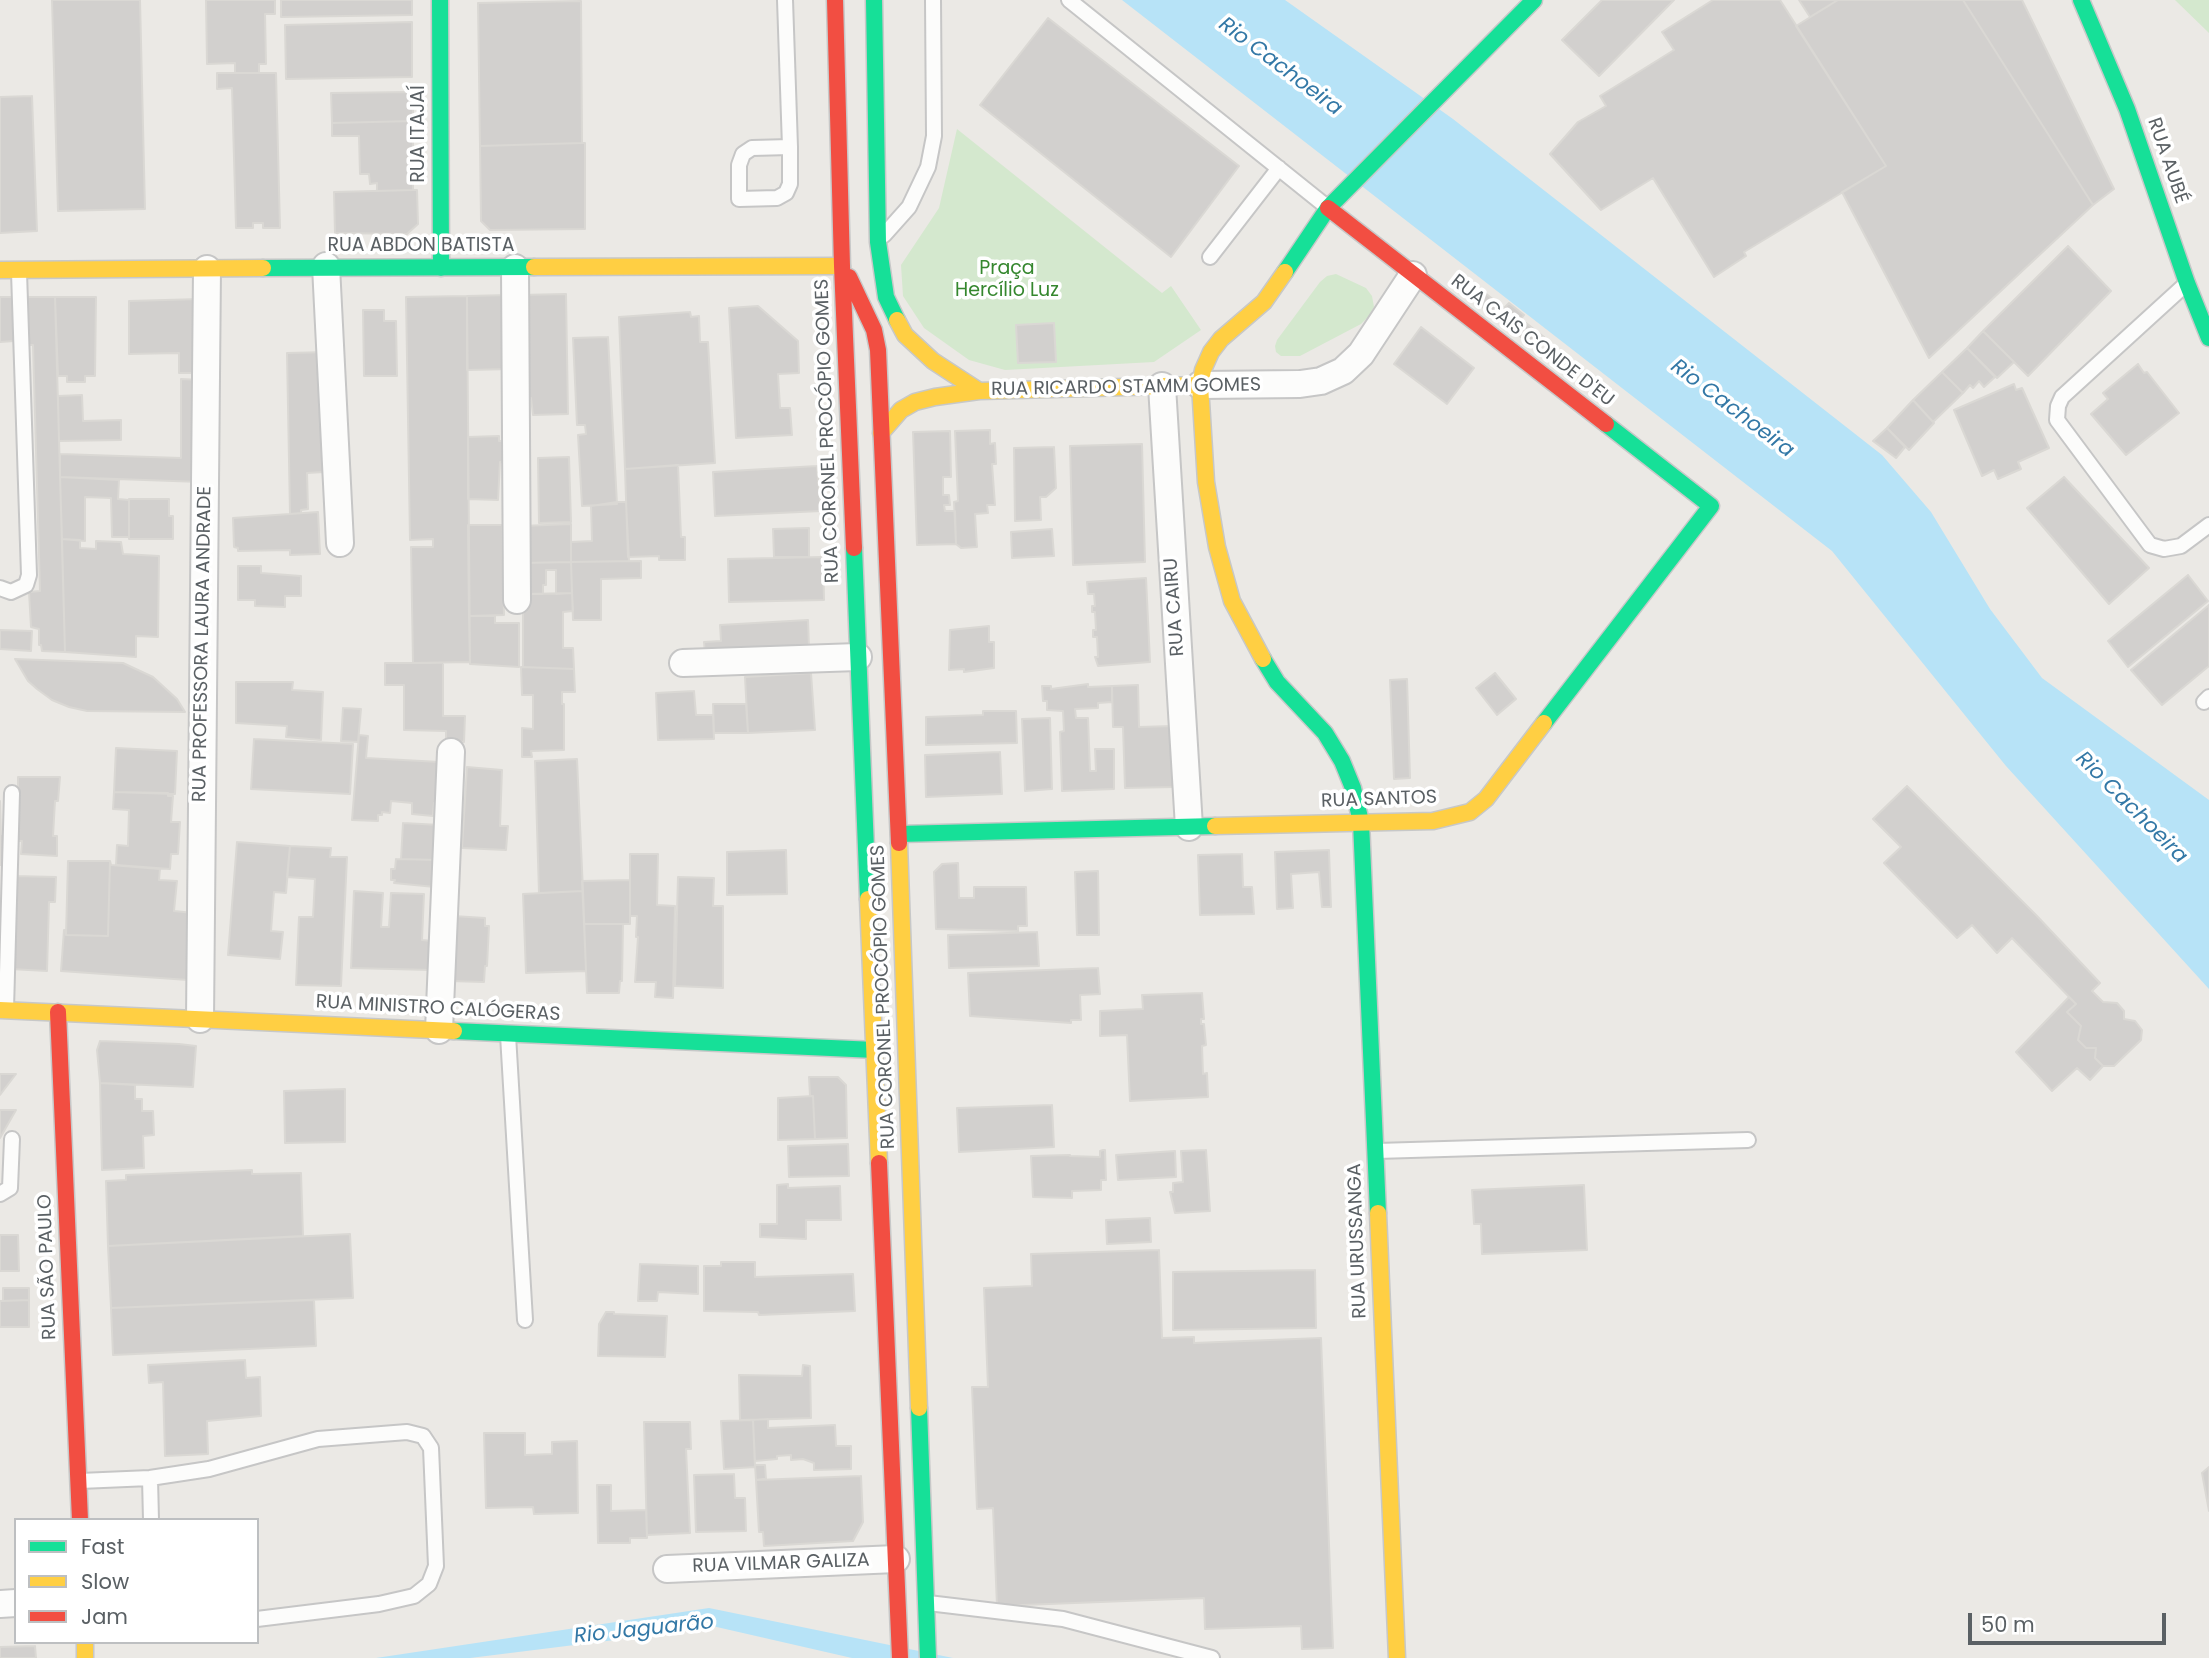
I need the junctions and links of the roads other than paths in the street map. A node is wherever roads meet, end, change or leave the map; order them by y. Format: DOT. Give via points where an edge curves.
graph roads {
  1 [pos="440,0"];
  2 [pos="785,0"];
  3 [pos="835,0"];
  4 [pos="874,0"];
  5 [pos="933,0"];
  6 [pos="1069,0"];
  7 [pos="1534,0"];
  8 [pos="2081,0"];
  9 [pos="790,147"];
  10 [pos="1279,168"];
  11 [pos="1328,208"];
  12 [pos="878,242"];
  13 [pos="1210,257"];
  14 [pos="853,261"];
  15 [pos="326,266"];
  16 [pos="441,268"];
  17 [pos="515,268"];
  18 [pos="207,269"];
  19 [pos="0,270"];
  20 [pos="19,270"];
  21 [pos="1413,275"];
  22 [pos="2187,283"];
  23 [pos="2209,338"];
  24 [pos="1200,385"];
  25 [pos="1161,386"];
  26 [pos="979,391"];
  27 [pos="881,432"];
  28 [pos="1711,506"];
  29 [pos="2209,525"];
  30 [pos="340,542"];
  31 [pos="0,588"];
  32 [pos="517,600"];
  33 [pos="858,657"];
  34 [pos="683,663"];
  35 [pos="451,752"];
  36 [pos="12,793"];
  37 [pos="1361,822"];
  38 [pos="1189,827"];
  39 [pos="899,834"];
  40 [pos="3,1010"];
  41 [pos="58,1012"];
  42 [pos="200,1019"];
  43 [pos="439,1030"];
  44 [pos="508,1034"];
  45 [pos="875,1050"];
  46 [pos="12,1139"];
  47 [pos="1748,1140"];
  48 [pos="1375,1151"];
  49 [pos="0,1194"];
  50 [pos="526,1320"];
  51 [pos="150,1478"];
  52 [pos="78,1481"];
  53 [pos="80,1518"];
  54 [pos="151,1518"];
  55 [pos="896,1559"];
  56 [pos="667,1569"];
  57 [pos="926,1603"];
  58 [pos="259,1619"];
  59 [pos="900,1658"];
  60 [pos="928,1658"];
  61 [pos="1212,1658"];
  62 [pos="1397,1658"];
  1 -- 16 [label="main road, RUA ITAJAÍ"];
  2 -- 9 [label="lane"];
  3 -- 14 [label="main road"];
  4 -- 12 [label="main road, RUA RICARDO STAMM GOMES"];
  5 -- 12 [label="lane" via="934,136 928,167 909,207"];
  6 -- 10 [label="lane"];
  7 -- 11 [label="main road"];
  8 -- 22 [label="main road, RUA AUBÉ" via="2127,109"];
  9 -- 9 [label="lane" via="752,148 743,154 739,199 777,198 786,193"];
  10 -- 11 [label="lane"];
  10 -- 13 [label="lane"];
  11 -- 21 [label="main road, RUA CAIS CONDE D'EU"];
  11 -- 24 [label="main road" via="1264,302 1211,352"];
  12 -- 14 [label="main road"];
  12 -- 26 [label="main road, RUA RICARDO STAMM GOMES" via="886,298 905,335 933,361"];
  14 -- 17 [label="main road, RUA ABDON BATISTA"];
  14 -- 27 [label="main road, RUA CORONEL PROCÓPIO GOMES" via="878,350"];
  14 -- 33 [label="main road, RUA CORONEL PROCÓPIO GOMES"];
  15 -- 16 [label="main road, RUA ABDON BATISTA"];
  15 -- 18 [label="main road, RUA ABDON BATISTA"];
  15 -- 30 [label="street"];
  16 -- 17 [label="main road, RUA ABDON BATISTA"];
  17 -- 32 [label="street"];
  18 -- 20 [label="main road, RUA ABDON BATISTA"];
  18 -- 42 [label="street, RUA PROFESSORA LAURA ANDRADE"];
  19 -- 20 [label="main road, RUA ABDON BATISTA"];
  20 -- 31 [label="lane" via="29,576 26,585 11,592"];
  21 -- 24 [label="street, RUA RICARDO STAMM GOMES" via="1361,354 1343,371 1300,384"];
  21 -- 28 [label="main road, RUA CAIS CONDE D'EU"];
  22 -- 23 [label="main road, RUA AUBÉ"];
  22 -- 29 [label="lane" via="2063,397 2057,420 2150,545 2164,549 2181,546"];
  24 -- 25 [label="main road, RUA RICARDO STAMM GOMES"];
  24 -- 37 [label="main road, RUA URUSSANGA" via="1206,482 1232,601 1277,681 1325,733 1342,761"];
  25 -- 26 [label="main road, RUA RICARDO STAMM GOMES"];
  25 -- 38 [label="street, RUA CAIRU"];
  26 -- 27 [label="main road" via="915,402"];
  27 -- 39 [label="main road, RUA CORONEL PROCÓPIO GOMES"];
  28 -- 37 [label="main road, RUA SANTOS" via="1486,799 1470,812 1451,818"];
  33 -- 34 [label="street"];
  33 -- 45 [label="main road, RUA CORONEL PROCÓPIO GOMES"];
  35 -- 43 [label="street"];
  36 -- 40 [label="lane"];
  37 -- 38 [label="main road, RUA SANTOS"];
  37 -- 48 [label="main road, RUA URUSSANGA"];
  38 -- 39 [label="main road, RUA SANTOS"];
  39 -- 57 [label="main road, RUA CORONEL PROCÓPIO GOMES"];
  40 -- 41 [label="main road, RUA MINISTRO CALÓGERAS"];
  41 -- 42 [label="main road, RUA MINISTRO CALÓGERAS"];
  41 -- 52 [label="main road, RUA SÃO PAULO"];
  42 -- 43 [label="main road, RUA MINISTRO CALÓGERAS"];
  43 -- 44 [label="main road, RUA MINISTRO CALÓGERAS"];
  44 -- 45 [label="main road, RUA MINISTRO CALÓGERAS"];
  44 -- 50 [label="lane"];
  45 -- 55 [label="main road, RUA CORONEL PROCÓPIO GOMES"];
  46 -- 49 [label="lane" via="10,1188"];
  47 -- 48 [label="lane"];
  48 -- 62 [label="main road, RUA URUSSANGA"];
  51 -- 52 [label="lane"];
  51 -- 54 [label="lane"];
  51 -- 58 [label="lane" via="209,1469 318,1439 407,1432 423,1436 431,1448 436,1566 429,1584 414,1596 379,1604"];
  52 -- 53 [label="main road, RUA SÃO PAULO"];
  55 -- 56 [label="street, RUA VILMAR GALIZA"];
  55 -- 59 [label="main road, RUA CORONEL PROCÓPIO GOMES"];
  57 -- 60 [label="main road, RUA CORONEL PROCÓPIO GOMES"];
  57 -- 61 [label="lane" via="1063,1619"];
}
